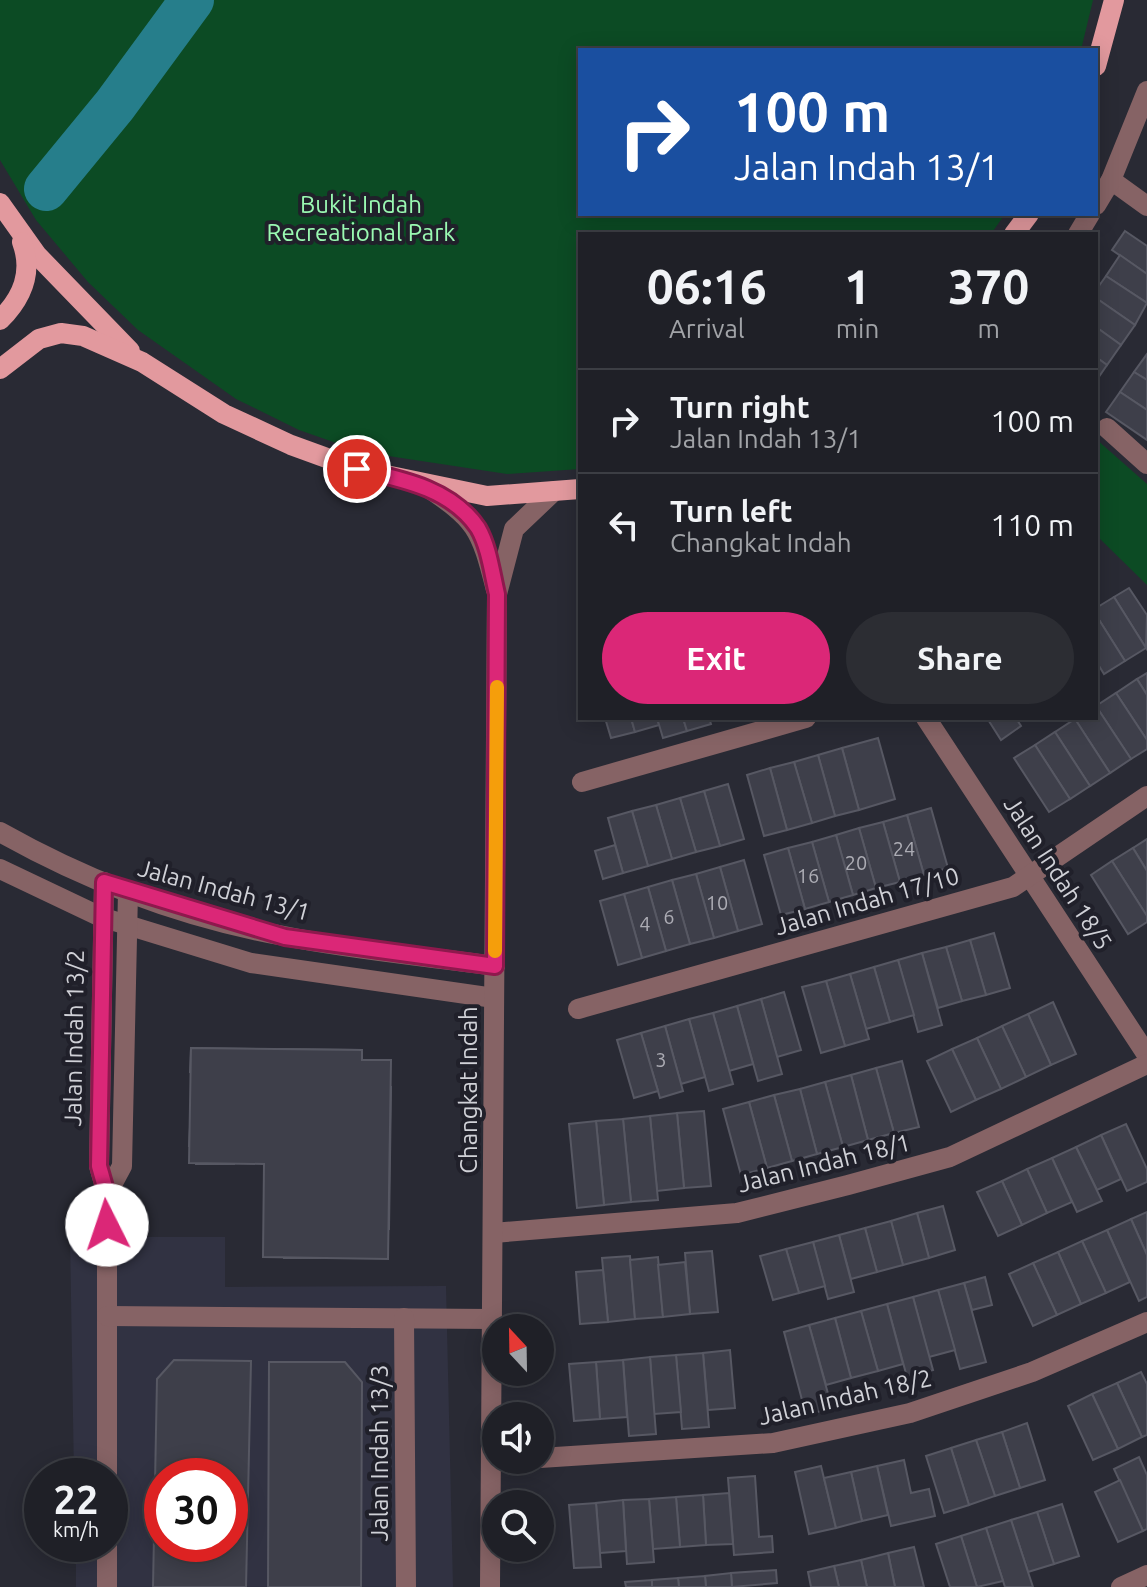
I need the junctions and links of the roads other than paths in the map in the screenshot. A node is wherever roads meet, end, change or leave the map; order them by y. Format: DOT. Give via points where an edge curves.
graph roads {
  1 [pos="1114,0"];
  2 [pos="1098,59"];
  3 [pos="1147,91"];
  4 [pos="1111,180"];
  5 [pos="1098,202"];
  6 [pos="0,203"];
  7 [pos="1147,206"];
  8 [pos="17,230"];
  9 [pos="0,320"];
  10 [pos="142,362"];
  11 [pos="0,369"];
  12 [pos="1107,428"];
  13 [pos="1147,464"];
  14 [pos="422,484"];
  15 [pos="578,489"];
  16 [pos="554,491"];
  17 [pos="497,594"];
  18 [pos="799,720"];
  19 [pos="927,720"];
  20 [pos="582,782"];
  21 [pos="1147,796"];
  22 [pos="0,832"];
  23 [pos="0,869"];
  24 [pos="1029,874"];
  25 [pos="104,882"];
  26 [pos="128,892"];
  27 [pos="101,917"];
  28 [pos="127,926"];
  29 [pos="495,966"];
  30 [pos="494,998"];
  31 [pos="578,1009"];
  32 [pos="1147,1055"];
  33 [pos="1147,1064"];
  34 [pos="107,1194"];
  35 [pos="493,1233"];
  36 [pos="492,1314"];
  37 [pos="107,1316"];
  38 [pos="404,1318"];
  39 [pos="482,1319"];
  40 [pos="1147,1322"];
  41 [pos="554,1457"];
  42 [pos="107,1458"];
  43 [pos="491,1474"];
  44 [pos="107,1562"];
  45 [pos="1147,1575"];
  46 [pos="107,1587"];
  47 [pos="406,1587"];
  48 [pos="490,1587"];
  49 [pos="1121,1587"];
  1 -- 2 [label="main road"];
  3 -- 4 [label="street"];
  4 -- 5 [label="street"];
  4 -- 7 [label="street"];
  6 -- 8 [label="main road"];
  8 -- 9 [label="main road" via="29,260 27,279"];
  8 -- 10 [label="main road" via="71,294"];
  10 -- 11 [label="main road" via="83,336 61,333 39,339"];
  10 -- 14 [label="main road" via="224,414 291,445 357,469"];
  12 -- 13 [label="street"];
  14 -- 16 [label="main road" via="487,496"];
  14 -- 17 [label="street, Changkat Indah" via="463,511 478,529"];
  15 -- 16 [label="main road"];
  16 -- 17 [label="street, Changkat Indah" via="514,529"];
  17 -- 29 [label="street, Changkat Indah"];
  18 -- 20 [label="street"];
  19 -- 24 [label="street, Jalan Indah 18/5"];
  21 -- 24 [label="street, Jalan Indah 17/10"];
  22 -- 25 [label="street, Jalan Indah 13/1" via="64,868"];
  23 -- 27 [label="street"];
  24 -- 31 [label="street, Jalan Indah 17/10" via="1013,887"];
  24 -- 32 [label="street, Jalan Indah 18/5"];
  25 -- 26 [label="street, Jalan Indah 13/1"];
  25 -- 27 [label="street, Jalan Indah 13/2"];
  26 -- 28 [label="street, Jalan Indah 13/2"];
  26 -- 29 [label="street, Jalan Indah 13/1" via="285,937"];
  27 -- 28 [label="street"];
  27 -- 34 [label="street, Jalan Indah 13/2" via="99,1166"];
  28 -- 30 [label="street" via="251,963"];
  28 -- 34 [label="street, Jalan Indah 13/2" via="122,1166"];
  29 -- 30 [label="street, Changkat Indah"];
  30 -- 35 [label="street, Changkat Indah"];
  33 -- 35 [label="street, Jalan Indah 18/1" via="950,1157 834,1189 737,1213"];
  34 -- 37 [label="street, Jalan Indah 13/2"];
  35 -- 36 [label="street, Changkat Indah"];
  37 -- 38 [label="street"];
  37 -- 42 [label="street, Jalan Indah 13/2"];
  38 -- 39 [label="street"];
  38 -- 47 [label="street, Jalan Indah 13/3"];
  40 -- 41 [label="street, Jalan Indah 18/2" via="1032,1372 910,1413 773,1443"];
  43 -- 48 [label="street, Changkat Indah"];
  44 -- 46 [label="street"];
  45 -- 49 [label="street"];
}
